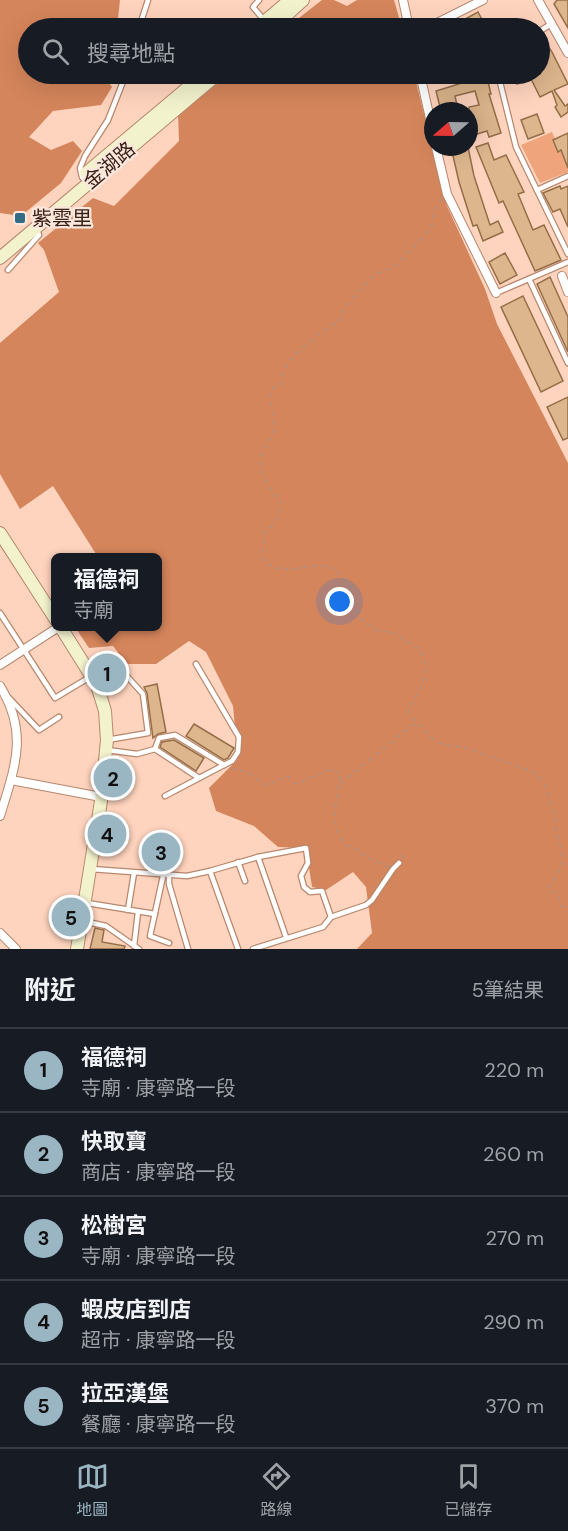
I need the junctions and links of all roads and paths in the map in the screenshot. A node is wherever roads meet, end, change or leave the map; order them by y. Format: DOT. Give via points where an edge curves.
graph roads {
  1 [pos="148,0"];
  2 [pos="259,0"];
  3 [pos="290,0"];
  4 [pos="303,0"];
  5 [pos="403,0"];
  6 [pos="483,0"];
  7 [pos="538,0"];
  8 [pos="142,18"];
  9 [pos="261,18"];
  10 [pos="275,18"];
  11 [pos="279,18"];
  12 [pos="408,18"];
  13 [pos="447,18"];
  14 [pos="548,18"];
  15 [pos="551,24"];
  16 [pos="568,53"];
  17 [pos="122,84"];
  18 [pos="193,84"];
  19 [pos="205,84"];
  20 [pos="422,84"];
  21 [pos="500,84"];
  22 [pos="426,102"];
  23 [pos="438,156"];
  24 [pos="568,176"];
  25 [pos="85,180"];
  26 [pos="537,190"];
  27 [pos="447,194"];
  28 [pos="36,227"];
  29 [pos="0,247"];
  30 [pos="568,254"];
  31 [pos="0,258"];
  32 [pos="568,262"];
  33 [pos="8,270"];
  34 [pos="562,276"];
  35 [pos="529,279"];
  36 [pos="568,292"];
  37 [pos="496,293"];
  38 [pos="568,363"];
  39 [pos="0,533"];
  40 [pos="51,612"];
  41 [pos="0,614"];
  42 [pos="54,631"];
  43 [pos="63,631"];
  44 [pos="23,650"];
  45 [pos="196,664"];
  46 [pos="0,665"];
  47 [pos="95,680"];
  48 [pos="2,690"];
  49 [pos="59,717"];
  50 [pos="416,722"];
  51 [pos="107,745"];
  52 [pos="155,749"];
  53 [pos="224,765"];
  54 [pos="199,778"];
  55 [pos="11,780"];
  56 [pos="340,784"];
  57 [pos="165,796"];
  58 [pos="101,797"];
  59 [pos="0,816"];
  60 [pos="258,857"];
  61 [pos="238,862"];
  62 [pos="399,863"];
  63 [pos="91,869"];
  64 [pos="393,869"];
  65 [pos="210,871"];
  66 [pos="134,873"];
  67 [pos="166,876"];
  68 [pos="245,881"];
  69 [pos="85,903"];
  70 [pos="568,909"];
  71 [pos="128,910"];
  72 [pos="138,912"];
  73 [pos="155,914"];
  74 [pos="331,917"];
  75 [pos="81,920"];
  76 [pos="0,933"];
  77 [pos="286,938"];
  78 [pos="170,943"];
  79 [pos="136,947"];
  80 [pos="16,949"];
  81 [pos="77,949"];
  82 [pos="188,949"];
  83 [pos="238,949"];
  84 [pos="253,949"];
  1 -- 8 [label="lane"];
  2 -- 9 [label="lane" via="253,7"];
  3 -- 10 [label="main road"];
  4 -- 11 [label="main road"];
  5 -- 12 [label="street"];
  6 -- 13 [label="street"];
  7 -- 14 [label="street"];
  15 -- 16 [label="street"];
  17 -- 25 [label="lane" via="108,120 80,168"];
  18 -- 25 [label="main road, 金湖路"];
  19 -- 25 [label="main road, 金湖路"];
  20 -- 22 [label="street"];
  21 -- 26 [label="lane" via="516,147"];
  23 -- 27 [label="street"];
  24 -- 26 [label="lane"];
  25 -- 28 [label="main road, 金湖路"];
  25 -- 29 [label="main road, 金湖路"];
  26 -- 30 [label="lane"];
  27 -- 37 [label="street"];
  27 -- 50 [label="path" via="440,199 432,225 407,255 395,266 374,275 344,308 340,320 291,358 280,386 270,392 274,432 260,459 263,477 272,493 282,499 275,524 264,533 263,560 271,568 327,565 338,570 350,585 351,603 360,612 361,620 378,631 392,632 422,651 425,679 408,711"];
  28 -- 31 [label="main road, 金湖路"];
  28 -- 33 [label="lane" via="39,235"];
  32 -- 35 [label="lane"];
  34 -- 36 [label="street"];
  35 -- 37 [label="lane"];
  35 -- 38 [label="lane"];
  39 -- 40 [label="main road"];
  41 -- 44 [label="lane"];
  42 -- 44 [label="street"];
  43 -- 47 [label="main road"];
  44 -- 46 [label="street"];
  44 -- 47 [label="lane" via="55,698"];
  45 -- 53 [label="lane" via="239,737 238,752"];
  47 -- 51 [label="main road" via="105,711"];
  47 -- 51 [label="lane" via="125,674 143,694 148,734"];
  48 -- 49 [label="lane" via="39,730"];
  48 -- 55 [label="street" via="17,723 17,753"];
  50 -- 56 [label="path"];
  50 -- 70 [label="path" via="443,745 464,747 538,774 557,823 555,834 563,865 548,888"];
  51 -- 52 [label="lane" via="137,754"];
  51 -- 58 [label="main road"];
  52 -- 53 [label="lane" via="159,738 175,735"];
  52 -- 54 [label="lane"];
  53 -- 54 [label="lane"];
  53 -- 56 [label="path" via="248,773 267,786 287,776 296,784 331,769 340,773"];
  54 -- 57 [label="lane"];
  55 -- 58 [label="street"];
  55 -- 59 [label="street"];
  56 -- 64 [label="path" via="333,813 342,841"];
  58 -- 63 [label="main road"];
  60 -- 61 [label="lane"];
  60 -- 74 [label="lane" via="306,848 308,863 301,876 304,887 310,892 322,891"];
  60 -- 77 [label="lane"];
  61 -- 65 [label="lane"];
  61 -- 68 [label="lane"];
  62 -- 64 [label="lane"];
  63 -- 66 [label="lane"];
  63 -- 69 [label="main road"];
  64 -- 74 [label="lane" via="366,905"];
  65 -- 67 [label="lane"];
  65 -- 83 [label="lane"];
  66 -- 67 [label="lane"];
  66 -- 71 [label="lane"];
  67 -- 73 [label="lane"];
  67 -- 82 [label="lane"];
  69 -- 71 [label="lane"];
  69 -- 75 [label="main road"];
  71 -- 72 [label="lane"];
  72 -- 73 [label="lane"];
  72 -- 79 [label="lane"];
  73 -- 78 [label="lane" via="150,936"];
  74 -- 77 [label="lane" via="323,927"];
  75 -- 79 [label="lane" via="106,926"];
  75 -- 81 [label="main road"];
  76 -- 80 [label="street"];
  77 -- 84 [label="lane"];
}
